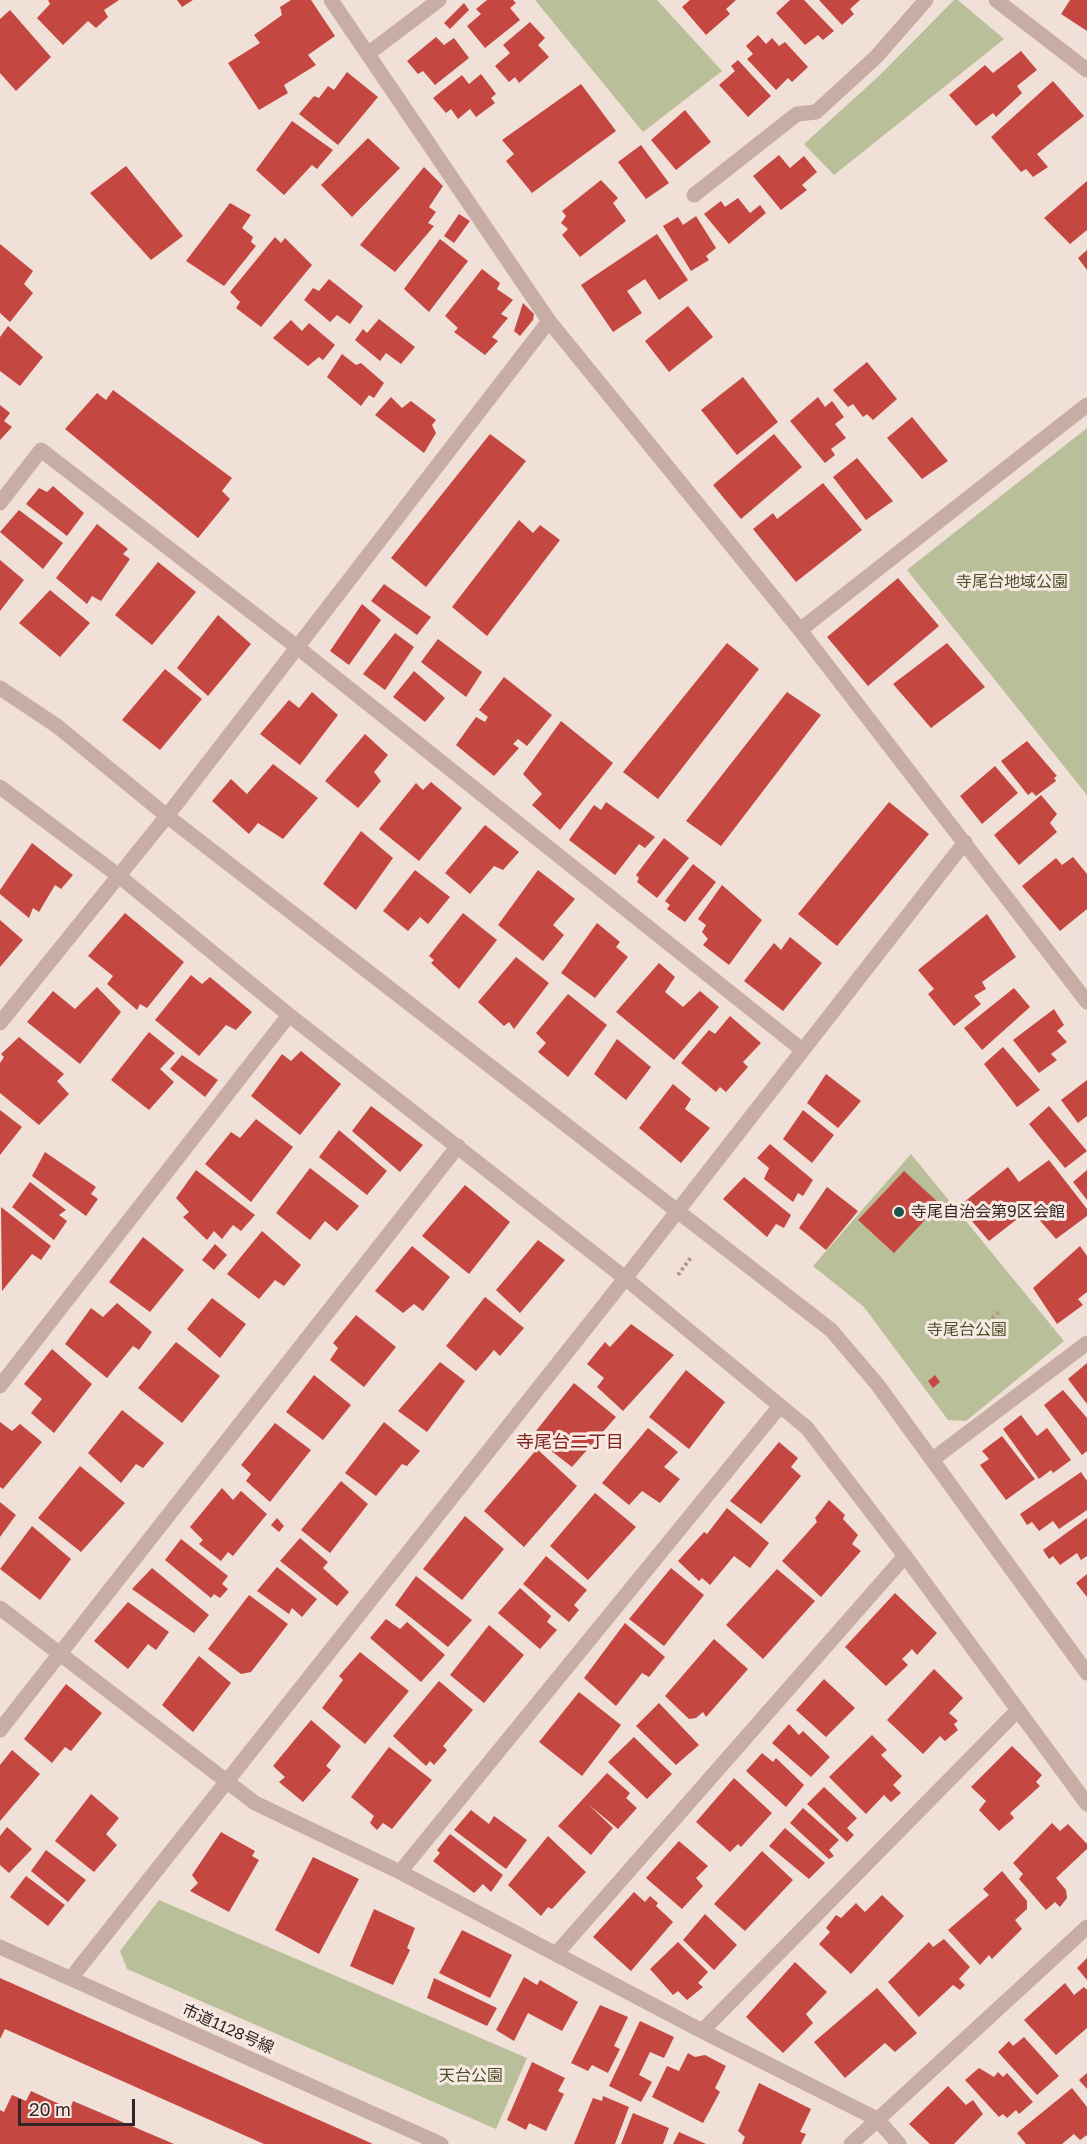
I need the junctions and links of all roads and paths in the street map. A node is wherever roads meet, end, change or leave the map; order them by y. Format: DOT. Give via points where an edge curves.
graph roads {
  1 [pos="331,0"];
  2 [pos="439,0"];
  3 [pos="926,0"];
  4 [pos="996,0"];
  5 [pos="369,53"];
  6 [pos="1087,70"];
  7 [pos="694,195"];
  8 [pos="549,321"];
  9 [pos="1087,405"];
  10 [pos="0,503"];
  11 [pos="800,630"];
  12 [pos="297,647"];
  13 [pos="0,688"];
  14 [pos="0,787"];
  15 [pos="167,816"];
  16 [pos="965,842"];
  17 [pos="119,876"];
  18 [pos="1087,1002"];
  19 [pos="289,1015"];
  20 [pos="0,1023"];
  21 [pos="801,1050"];
  22 [pos="458,1146"];
  23 [pos="677,1212"];
  24 [pos="694,1253"];
  25 [pos="678,1275"];
  26 [pos="626,1278"];
  27 [pos="999,1312"];
  28 [pos="992,1318"];
  29 [pos="1087,1343"];
  30 [pos="0,1386"];
  31 [pos="780,1406"];
  32 [pos="933,1459"];
  33 [pos="905,1556"];
  34 [pos="0,1608"];
  35 [pos="60,1654"];
  36 [pos="1087,1673"];
  37 [pos="1018,1710"];
  38 [pos="0,1730"];
  39 [pos="228,1782"];
  40 [pos="1087,1804"];
  41 [pos="400,1872"];
  42 [pos="1087,1927"];
  43 [pos="0,1947"];
  44 [pos="556,1954"];
  45 [pos="71,1978"];
  46 [pos="702,2031"];
  47 [pos="877,2119"];
  48 [pos="441,2144"];
  49 [pos="850,2144"];
  50 [pos="899,2144"];
  1 -- 5 [label="street"];
  2 -- 5 [label="street"];
  3 -- 7 [label="street" via="876,57 816,112 797,114"];
  4 -- 6 [label="street"];
  5 -- 8 [label="street"];
  8 -- 11 [label="street"];
  8 -- 12 [label="street"];
  9 -- 11 [label="street"];
  10 -- 12 [label="street" via="40,450"];
  11 -- 16 [label="street"];
  12 -- 15 [label="street"];
  12 -- 21 [label="street"];
  13 -- 15 [label="street" via="57,726"];
  14 -- 17 [label="street"];
  15 -- 17 [label="street"];
  15 -- 23 [label="street"];
  16 -- 18 [label="street"];
  16 -- 21 [label="street"];
  17 -- 19 [label="street"];
  17 -- 20 [label="street"];
  19 -- 22 [label="street"];
  19 -- 30 [label="street"];
  21 -- 23 [label="street"];
  22 -- 26 [label="street"];
  22 -- 35 [label="street"];
  23 -- 26 [label="street"];
  23 -- 32 [label="street" via="831,1330"];
  24 -- 25 [label="path"];
  26 -- 31 [label="street"];
  26 -- 39 [label="street"];
  27 -- 28 [label="path"];
  29 -- 32 [label="street"];
  31 -- 33 [label="street" via="807,1428"];
  31 -- 41 [label="street"];
  32 -- 36 [label="street"];
  33 -- 37 [label="street"];
  33 -- 44 [label="street"];
  34 -- 35 [label="street"];
  35 -- 38 [label="street"];
  35 -- 39 [label="street"];
  37 -- 40 [label="street"];
  37 -- 46 [label="street"];
  39 -- 41 [label="street" via="255,1803"];
  39 -- 45 [label="street"];
  41 -- 44 [label="street"];
  42 -- 47 [label="street"];
  43 -- 45 [label="street, 市道1128号線"];
  44 -- 46 [label="street"];
  45 -- 48 [label="street, 市道1128号線"];
  46 -- 47 [label="street"];
  47 -- 49 [label="street"];
  47 -- 50 [label="street"];
}
